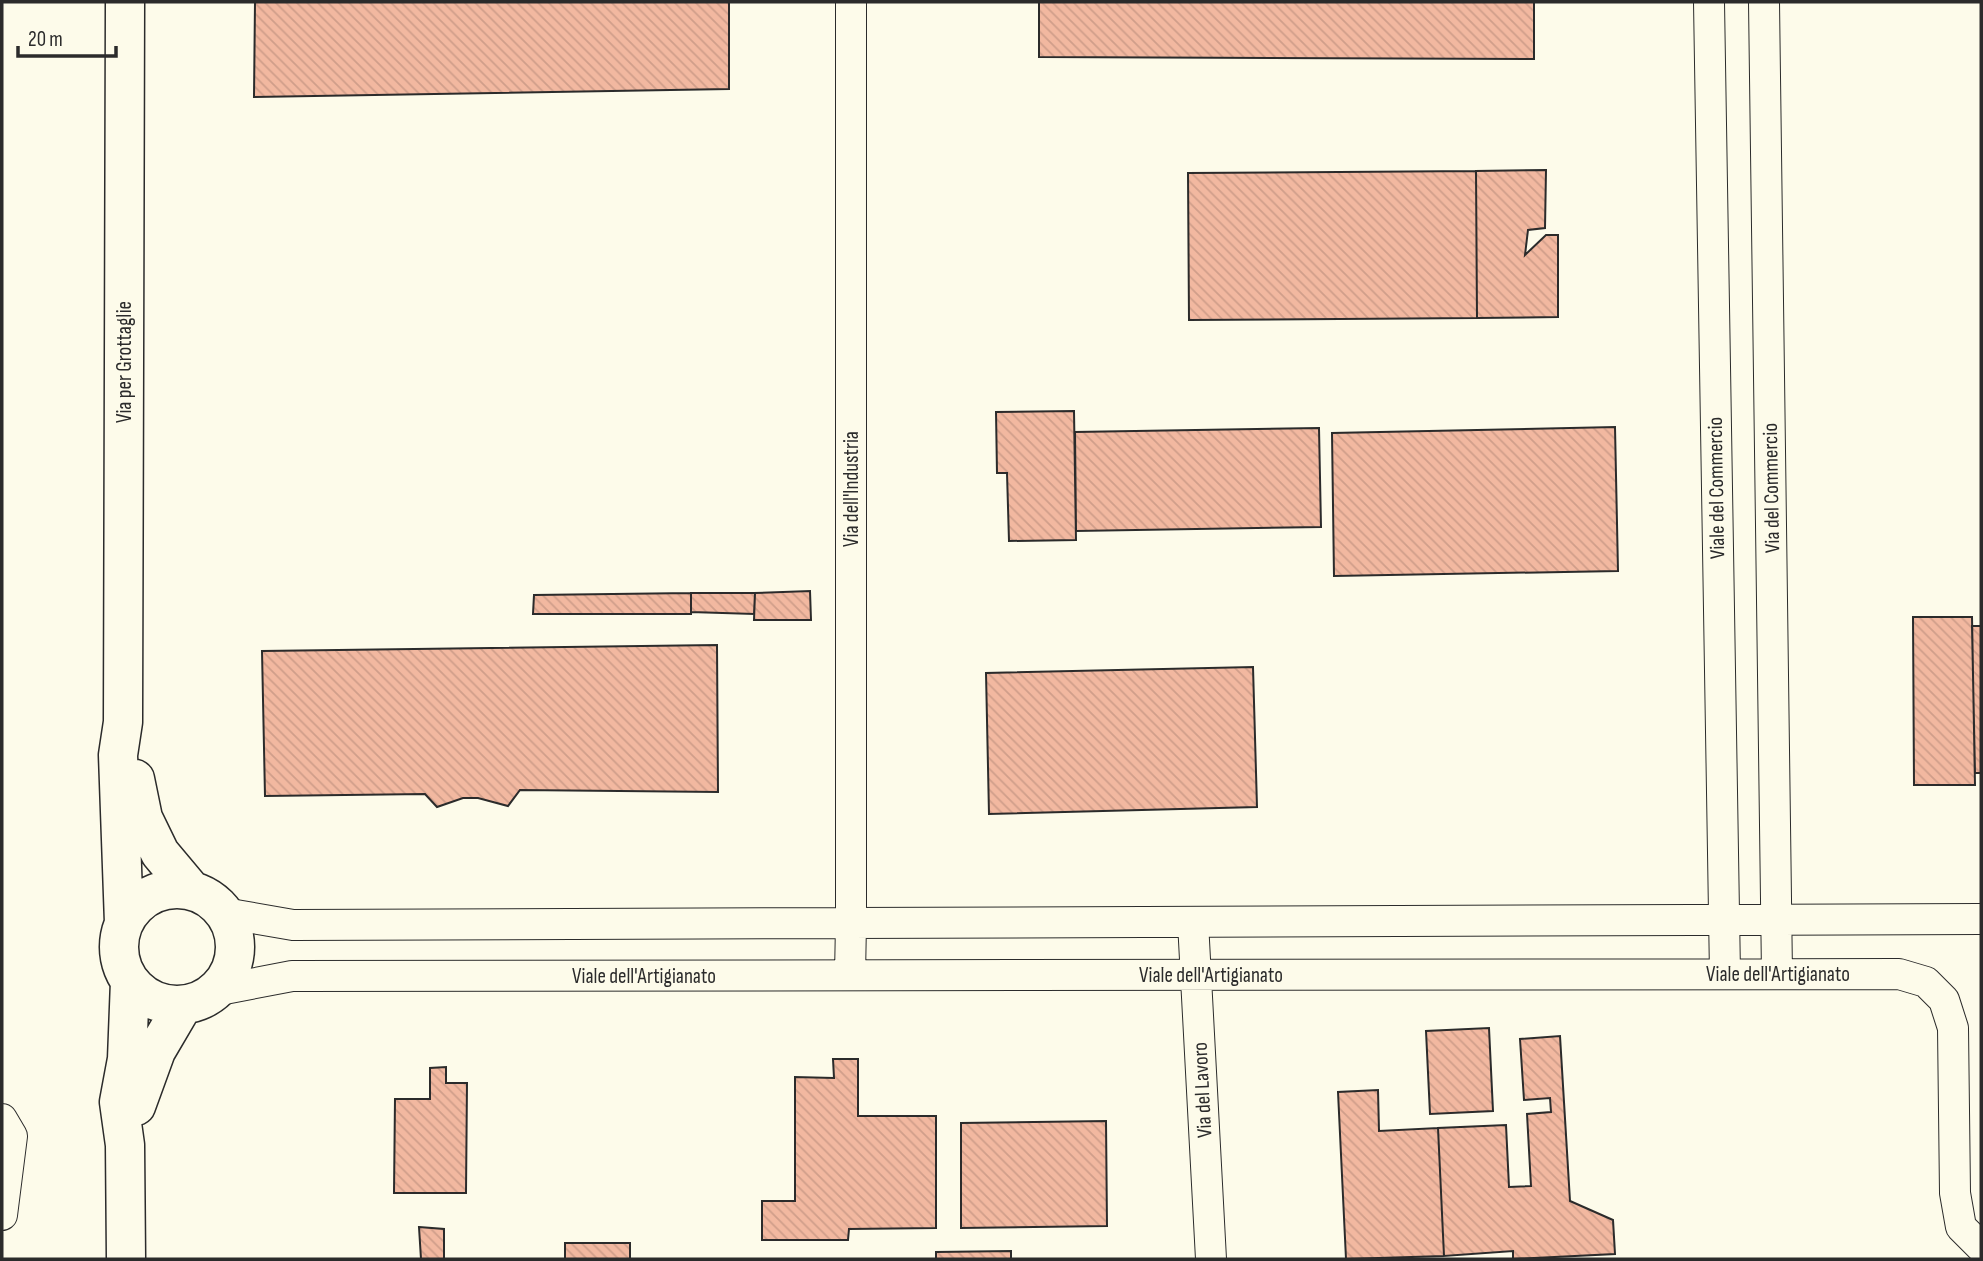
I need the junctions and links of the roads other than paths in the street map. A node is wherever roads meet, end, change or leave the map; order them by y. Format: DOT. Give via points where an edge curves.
graph roads {
  1 [pos="125,2"];
  2 [pos="851,2"];
  3 [pos="1709,2"];
  4 [pos="1764,2"];
  5 [pos="123,722"];
  6 [pos="191,890"];
  7 [pos="224,913"];
  8 [pos="1981,919"];
  9 [pos="1723,920"];
  10 [pos="1777,920"];
  11 [pos="1194,922"];
  12 [pos="124,923"];
  13 [pos="852,923"];
  14 [pos="1724,974"];
  15 [pos="1777,974"];
  16 [pos="849,975"];
  17 [pos="1195,975"];
  18 [pos="130,981"];
  19 [pos="198,998"];
  20 [pos="2,1119"];
  21 [pos="125,1144"];
  22 [pos="2,1216"];
  23 [pos="1981,1247"];
  24 [pos="126,1259"];
  25 [pos="1212,1259"];
  1 -- 5 [label="street, Via per Grottaglie"];
  2 -- 13 [label="street, Via dell'Industria"];
  3 -- 9 [label="street, Viale del Commercio"];
  4 -- 10 [label="street, Via del Commercio"];
  5 -- 6 [label="street, Via per Grottaglie" via="143,818 160,853"];
  5 -- 12 [label="street, Via per Grottaglie" via="118,755"];
  6 -- 7 [label="street, Via per Grottaglie"];
  6 -- 12 [label="street" via="171,889 152,895 135,906"];
  7 -- 13 [label="street" via="293,925"];
  7 -- 19 [label="street, Via per Grottaglie" via="233,931 230,971"];
  8 -- 10 [label="street"];
  9 -- 10 [label="street"];
  9 -- 11 [label="street"];
  9 -- 14 [label="street, Viale del Commercio"];
  10 -- 15 [label="street, Via del Commercio"];
  11 -- 13 [label="street"];
  11 -- 17 [label="street, Via del Lavoro"];
  12 -- 18 [label="street, Via per Grottaglie" via="121,963"];
  13 -- 16 [label="street, Via dell'Industria"];
  14 -- 15 [label="street, Viale dell'Artigianato"];
  14 -- 17 [label="street, Viale dell'Artigianato"];
  15 -- 23 [label="street, Viale dell'Artigianato" via="1899,974 1926,982 1944,1000 1953,1028 1955,1193 1961,1227"];
  16 -- 17 [label="street, Viale dell'Artigianato"];
  16 -- 19 [label="street, Viale dell'Artigianato" via="292,976"];
  17 -- 25 [label="street, Via del Lavoro"];
  18 -- 19 [label="street" via="163,1003"];
  18 -- 21 [label="street, Via per Grottaglie" via="127,1059 119,1102"];
  19 -- 21 [label="street, Via per Grottaglie" via="156,1051"];
  20 -- 22 [label="street" via="12,1136"];
  21 -- 24 [label="street, Via per Grottaglie"];
}
